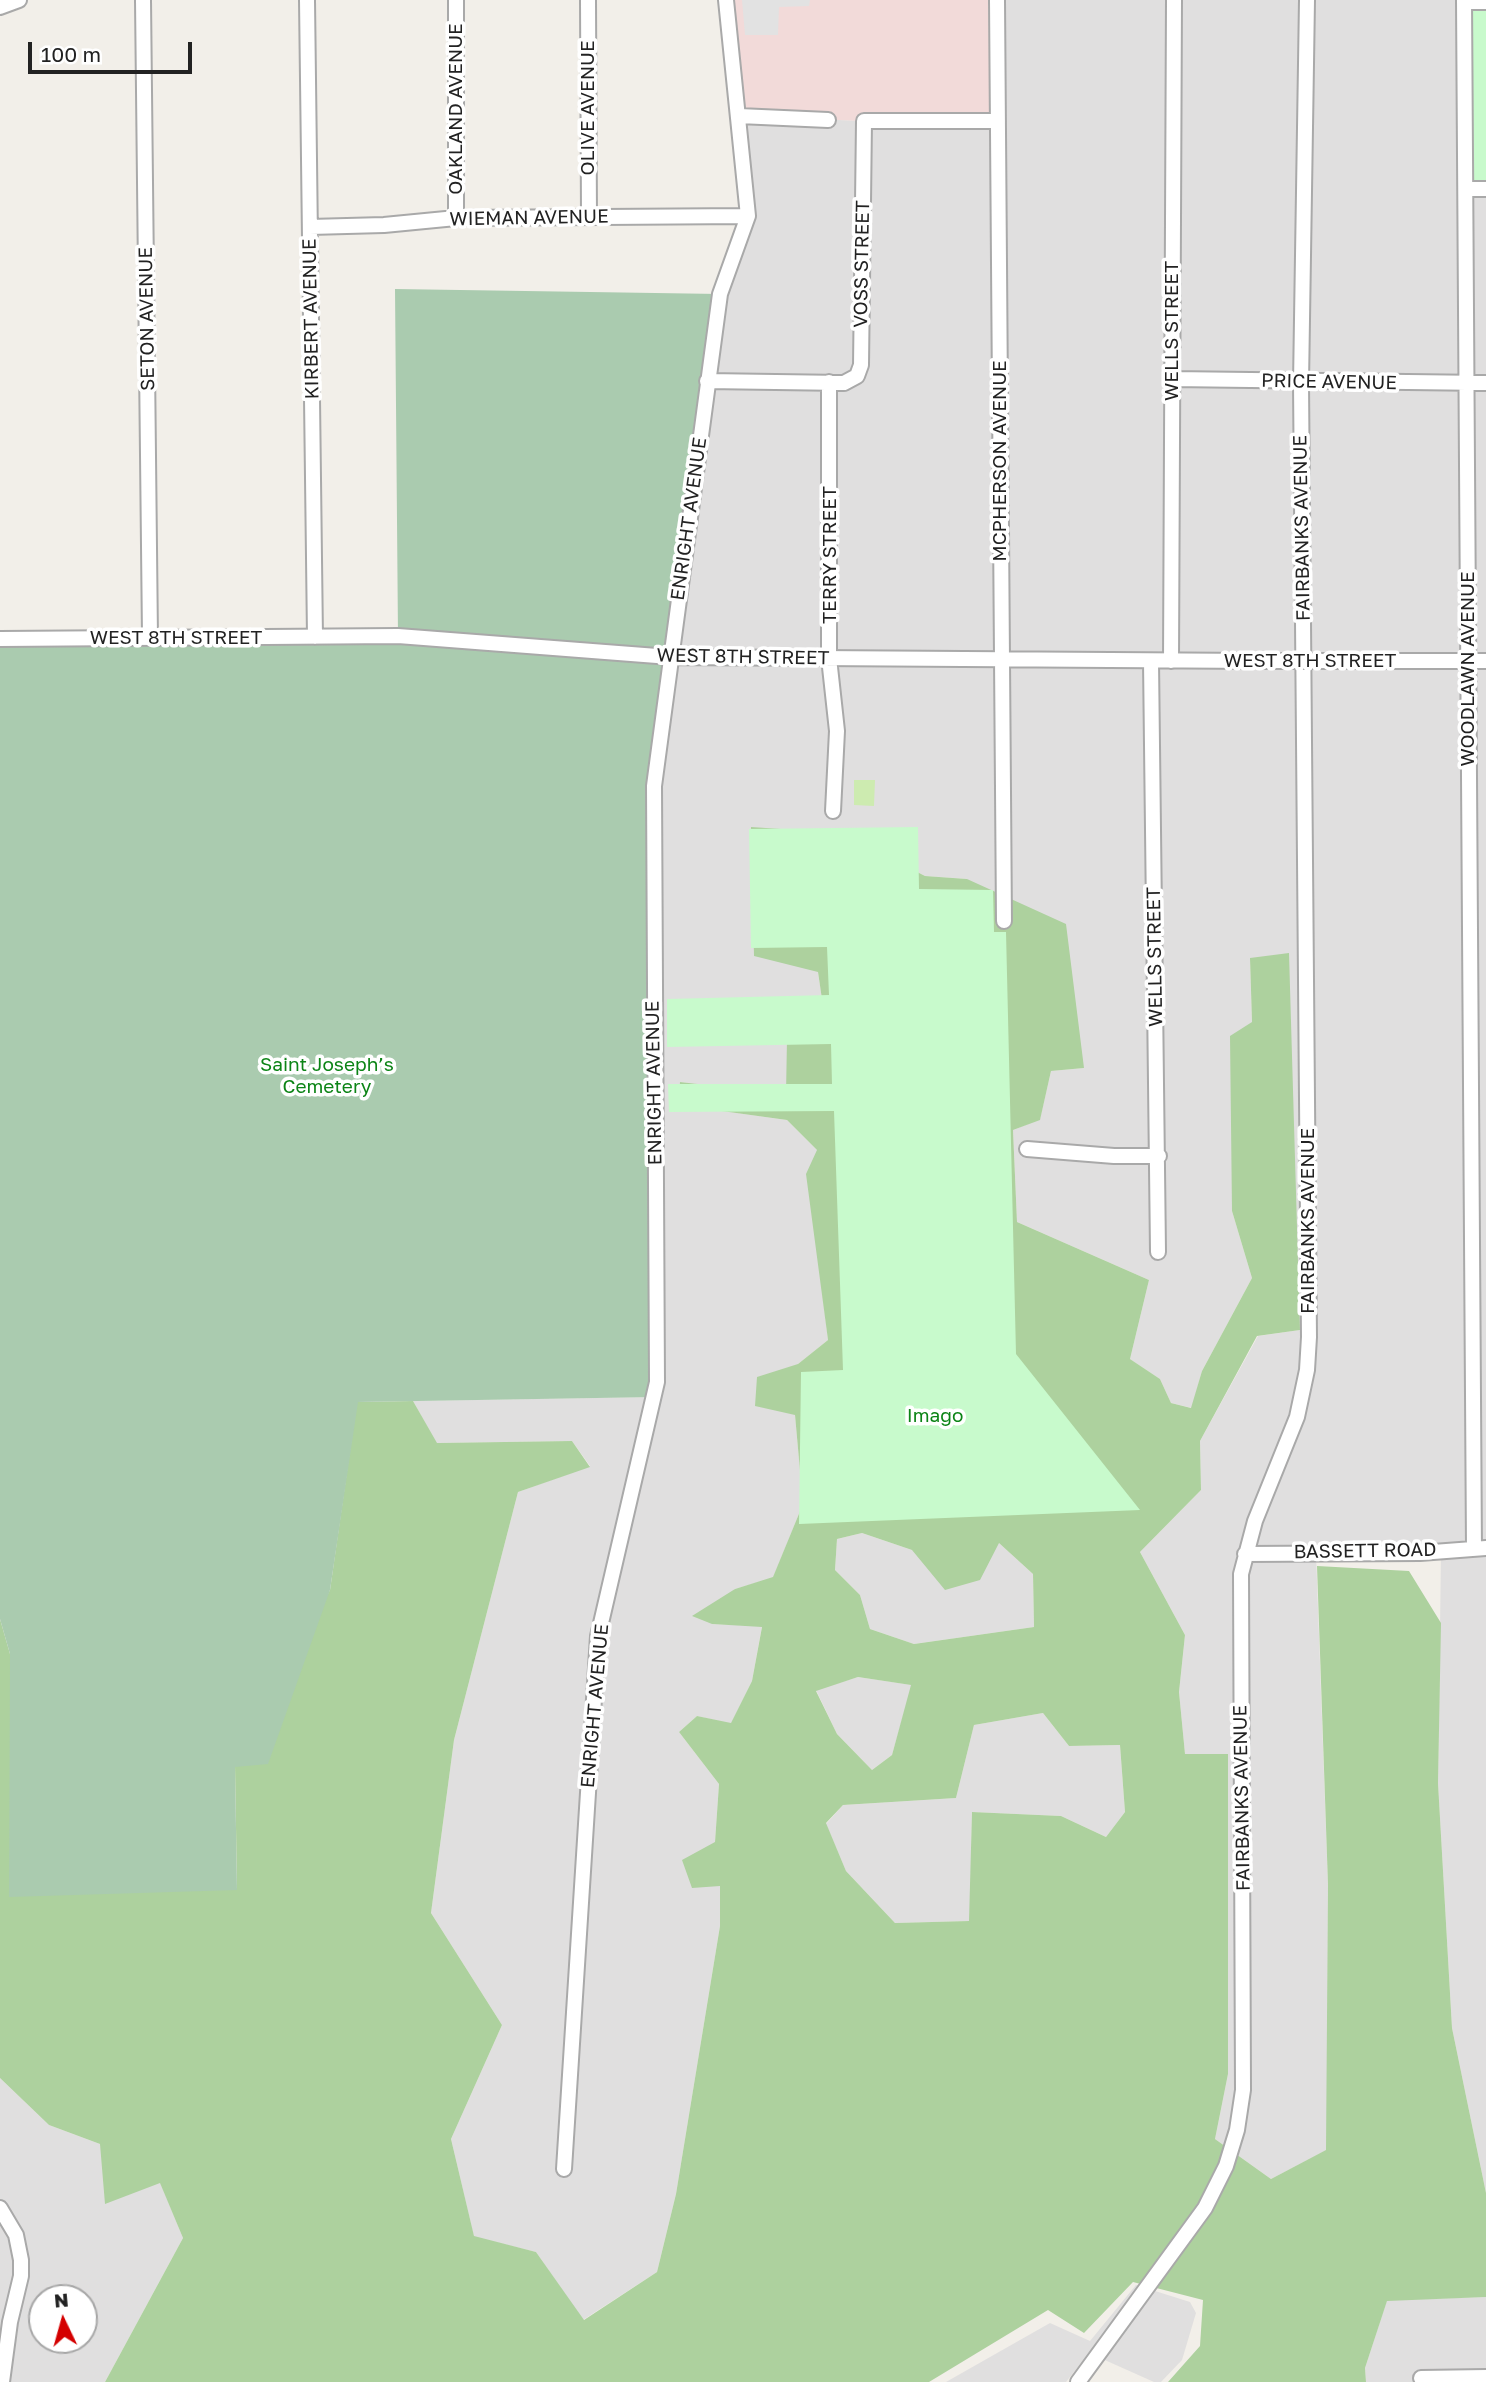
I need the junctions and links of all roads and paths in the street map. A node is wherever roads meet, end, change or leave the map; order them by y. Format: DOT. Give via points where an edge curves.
graph roads {
  1 [pos="19,0"];
  2 [pos="144,0"];
  3 [pos="307,0"];
  4 [pos="456,0"];
  5 [pos="588,0"];
  6 [pos="726,0"];
  7 [pos="997,0"];
  8 [pos="1174,0"];
  9 [pos="1307,0"];
  10 [pos="1464,1"];
  11 [pos="1486,2"];
  12 [pos="0,7"];
  13 [pos="739,117"];
  14 [pos="828,120"];
  15 [pos="998,121"];
  16 [pos="1466,189"];
  17 [pos="1486,189"];
  18 [pos="589,216"];
  19 [pos="748,216"];
  20 [pos="456,218"];
  21 [pos="310,227"];
  22 [pos="1172,379"];
  23 [pos="708,381"];
  24 [pos="829,382"];
  25 [pos="1301,383"];
  26 [pos="1466,383"];
  27 [pos="1486,383"];
  28 [pos="150,637"];
  29 [pos="315,637"];
  30 [pos="0,639"];
  31 [pos="670,657"];
  32 [pos="829,658"];
  33 [pos="1001,660"];
  34 [pos="1151,661"];
  35 [pos="1171,661"];
  36 [pos="1486,661"];
  37 [pos="833,811"];
  38 [pos="1004,921"];
  39 [pos="1027,1149"];
  40 [pos="1159,1156"];
  41 [pos="1158,1252"];
  42 [pos="1480,1548"];
  43 [pos="1245,1554"];
  44 [pos="564,2169"];
  45 [pos="0,2208"];
  46 [pos="1486,2377"];
  47 [pos="1421,2378"];
  48 [pos="2,2382"];
  49 [pos="1078,2382"];
  1 -- 12 [label="street"];
  2 -- 28 [label="street, SETON AVENUE"];
  3 -- 21 [label="street, KIRBERT AVENUE"];
  4 -- 20 [label="street, OAKLAND AVENUE"];
  5 -- 18 [label="street, OLIVE AVENUE"];
  6 -- 13 [label="street, ENRIGHT AVENUE"];
  7 -- 15 [label="street, MCPHERSON AVENUE"];
  8 -- 22 [label="street, WELLS STREET"];
  9 -- 25 [label="street, FAIRBANKS AVENUE"];
  10 -- 11 [label="street"];
  10 -- 16 [label="street, WOODLAWN AVENUE"];
  13 -- 14 [label="street"];
  13 -- 19 [label="street, ENRIGHT AVENUE"];
  15 -- 24 [label="street, VOSS STREET" via="864,121 861,365 853,380"];
  15 -- 33 [label="street, MCPHERSON AVENUE"];
  16 -- 17 [label="street"];
  16 -- 26 [label="street, WOODLAWN AVENUE"];
  18 -- 19 [label="street, WIEMAN AVENUE"];
  18 -- 20 [label="street, WIEMAN AVENUE"];
  19 -- 23 [label="street, ENRIGHT AVENUE" via="720,294"];
  20 -- 21 [label="street, WIEMAN AVENUE"];
  21 -- 29 [label="street, KIRBERT AVENUE"];
  22 -- 25 [label="street, PRICE AVENUE"];
  22 -- 35 [label="street, WELLS STREET"];
  23 -- 24 [label="street"];
  23 -- 31 [label="street, ENRIGHT AVENUE"];
  24 -- 32 [label="street, TERRY STREET"];
  25 -- 26 [label="street, PRICE AVENUE"];
  25 -- 43 [label="street, FAIRBANKS AVENUE" via="1309,1337 1297,1417"];
  26 -- 27 [label="street, PRICE AVENUE"];
  26 -- 42 [label="street, WOODLAWN AVENUE"];
  28 -- 29 [label="street, WEST 8TH STREET"];
  28 -- 30 [label="street, WEST 8TH STREET"];
  29 -- 31 [label="street, WEST 8TH STREET" via="398,636"];
  31 -- 32 [label="street, WEST 8TH STREET"];
  31 -- 44 [label="street, ENRIGHT AVENUE" via="652,811 657,1382 598,1636"];
  32 -- 33 [label="street, WEST 8TH STREET"];
  32 -- 37 [label="street, TERRY STREET" via="837,731"];
  33 -- 34 [label="street, WEST 8TH STREET"];
  33 -- 38 [label="street, MCPHERSON AVENUE"];
  34 -- 35 [label="street, WEST 8TH STREET"];
  34 -- 40 [label="street, WELLS STREET"];
  35 -- 36 [label="street, WEST 8TH STREET, bridge"];
  39 -- 40 [label="street"];
  40 -- 41 [label="street, WELLS STREET"];
  42 -- 43 [label="street, BASSETT ROAD"];
  43 -- 49 [label="street, FAIRBANKS AVENUE" via="1240,1599 1241,2110 1226,2166 1205,2208"];
  45 -- 48 [label="street" via="16,2235 22,2276"];
  46 -- 47 [label="street"];
}
